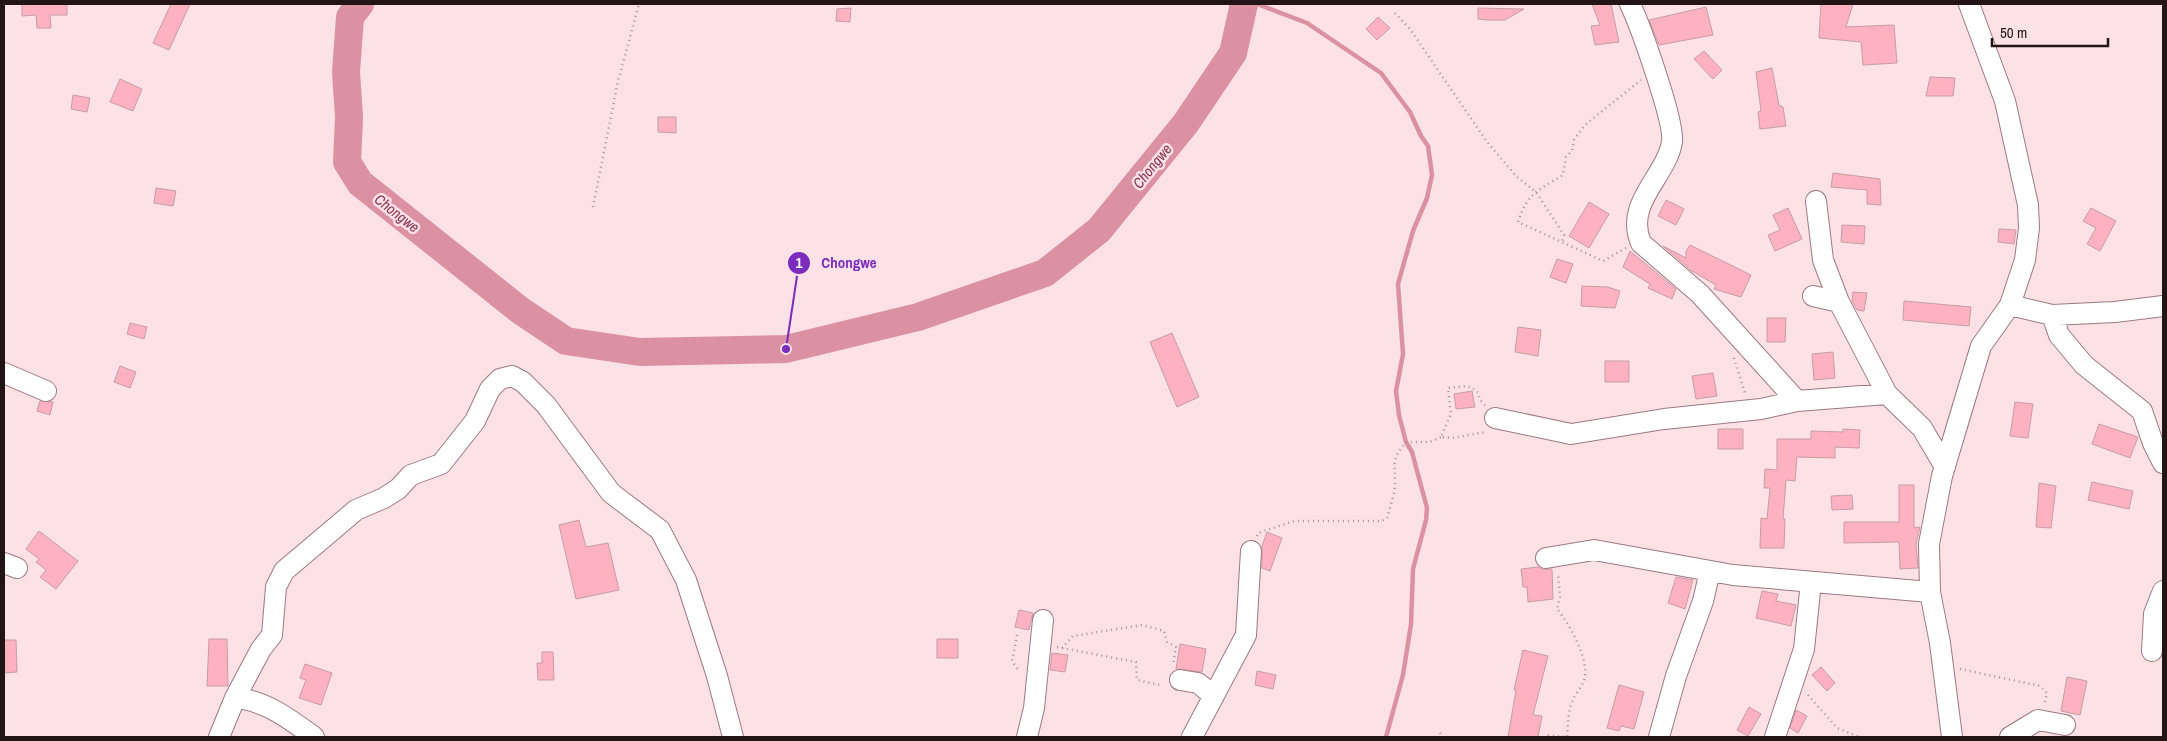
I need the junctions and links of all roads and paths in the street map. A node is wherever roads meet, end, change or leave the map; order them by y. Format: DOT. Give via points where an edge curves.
graph roads {
  1 [pos="639,4"];
  2 [pos="1630,4"];
  3 [pos="1969,4"];
  4 [pos="1396,13"];
  5 [pos="1654,69"];
  6 [pos="1536,192"];
  7 [pos="1816,201"];
  8 [pos="593,207"];
  9 [pos="1562,243"];
  10 [pos="1641,243"];
  11 [pos="1813,296"];
  12 [pos="1839,302"];
  13 [pos="2010,305"];
  14 [pos="2163,306"];
  15 [pos="2052,315"];
  16 [pos="1734,332"];
  17 [pos="4,372"];
  18 [pos="46,392"];
  19 [pos="1887,394"];
  20 [pos="1797,401"];
  21 [pos="1746,410"];
  22 [pos="1501,419"];
  23 [pos="1441,437"];
  24 [pos="2163,463"];
  25 [pos="1945,468"];
  26 [pos="1251,551"];
  27 [pos="1546,558"];
  28 [pos="1710,571"];
  29 [pos="1811,582"];
  30 [pos="2163,591"];
  31 [pos="1930,592"];
  32 [pos="1043,620"];
  33 [pos="1041,646"];
  34 [pos="1062,648"];
  35 [pos="2152,650"];
  36 [pos="1944,671"];
  37 [pos="1176,678"];
  38 [pos="1792,691"];
  39 [pos="1214,696"];
  40 [pos="236,698"];
  41 [pos="2038,720"];
  42 [pos="2065,725"];
  43 [pos="1440,733"];
  44 [pos="219,737"];
  45 [pos="314,737"];
  46 [pos="733,737"];
  47 [pos="1027,737"];
  48 [pos="1192,737"];
  49 [pos="1443,737"];
  50 [pos="1544,737"];
  51 [pos="1659,737"];
  52 [pos="1776,737"];
  53 [pos="1859,737"];
  54 [pos="1952,737"];
  55 [pos="2010,737"];
  1 -- 8 [label="path" via="618,81"];
  2 -- 5 [label="street"];
  3 -- 13 [label="street" via="2005,100 2028,205 2025,260"];
  4 -- 6 [label="path" via="1486,142 1517,177"];
  5 -- 6 [label="path" via="1585,125 1574,140 1572,152 1566,157 1563,175"];
  5 -- 10 [label="street" via="1672,130 1672,142 1639,210 1637,226"];
  6 -- 9 [label="path" via="1564,235"];
  6 -- 9 [label="path" via="1524,204 1518,222"];
  7 -- 12 [label="street" via="1823,260"];
  9 -- 10 [label="path" via="1602,261"];
  10 -- 16 [label="street" via="1700,294"];
  11 -- 12 [label="street"];
  12 -- 19 [label="street"];
  13 -- 15 [label="street"];
  13 -- 25 [label="street" via="1981,346"];
  14 -- 15 [label="street"];
  15 -- 24 [label="street" via="2058,335 2084,365 2142,411"];
  16 -- 20 [label="street"];
  16 -- 21 [label="path" via="1735,366 1744,390"];
  17 -- 18 [label="street"];
  19 -- 20 [label="street"];
  19 -- 25 [label="street" via="1922,428"];
  20 -- 21 [label="street"];
  21 -- 22 [label="street" via="1571,434"];
  22 -- 23 [label="path" via="1502,426 1484,432"];
  22 -- 23 [label="path" via="1480,400 1476,391 1467,386 1448,388 1451,414"];
  23 -- 26 [label="path" via="1430,442 1406,442 1398,452 1393,466 1395,483 1387,518 1382,521 1294,521 1258,533"];
  25 -- 31 [label="street" via="1929,544"];
  26 -- 39 [label="street" via="1246,634"];
  27 -- 28 [label="street" via="1594,550"];
  27 -- 50 [label="path" via="1555,563 1560,597 1557,609 1576,639 1585,679 1572,702 1567,737"];
  28 -- 29 [label="street"];
  28 -- 51 [label="street"];
  29 -- 31 [label="street"];
  29 -- 38 [label="street" via="1804,649"];
  30 -- 35 [label="street" via="2154,614"];
  31 -- 36 [label="street"];
  32 -- 33 [label="street"];
  33 -- 34 [label="path"];
  33 -- 47 [label="street" via="1034,708"];
  34 -- 37 [label="path" via="1136,662 1138,680 1160,685"];
  34 -- 37 [label="path" via="1074,636 1142,625 1154,627 1164,631 1167,642 1176,648"];
  36 -- 41 [label="path" via="1965,668 2040,686 2048,693"];
  36 -- 54 [label="street"];
  37 -- 39 [label="street" via="1198,683"];
  38 -- 52 [label="street"];
  38 -- 53 [label="path" via="1810,696 1837,728"];
  39 -- 48 [label="street"];
  40 -- 44 [label="street"];
  40 -- 45 [label="street" via="275,710"];
  40 -- 46 [label="street" via="261,649 272,635 276,588 284,571 356,510 384,498 411,476 441,464 475,421 490,389 500,379 512,376 523,382 546,405 611,493 660,530 686,580"];
  41 -- 42 [label="street"];
  41 -- 55 [label="street"];
  43 -- 49 [label="path"];
}
